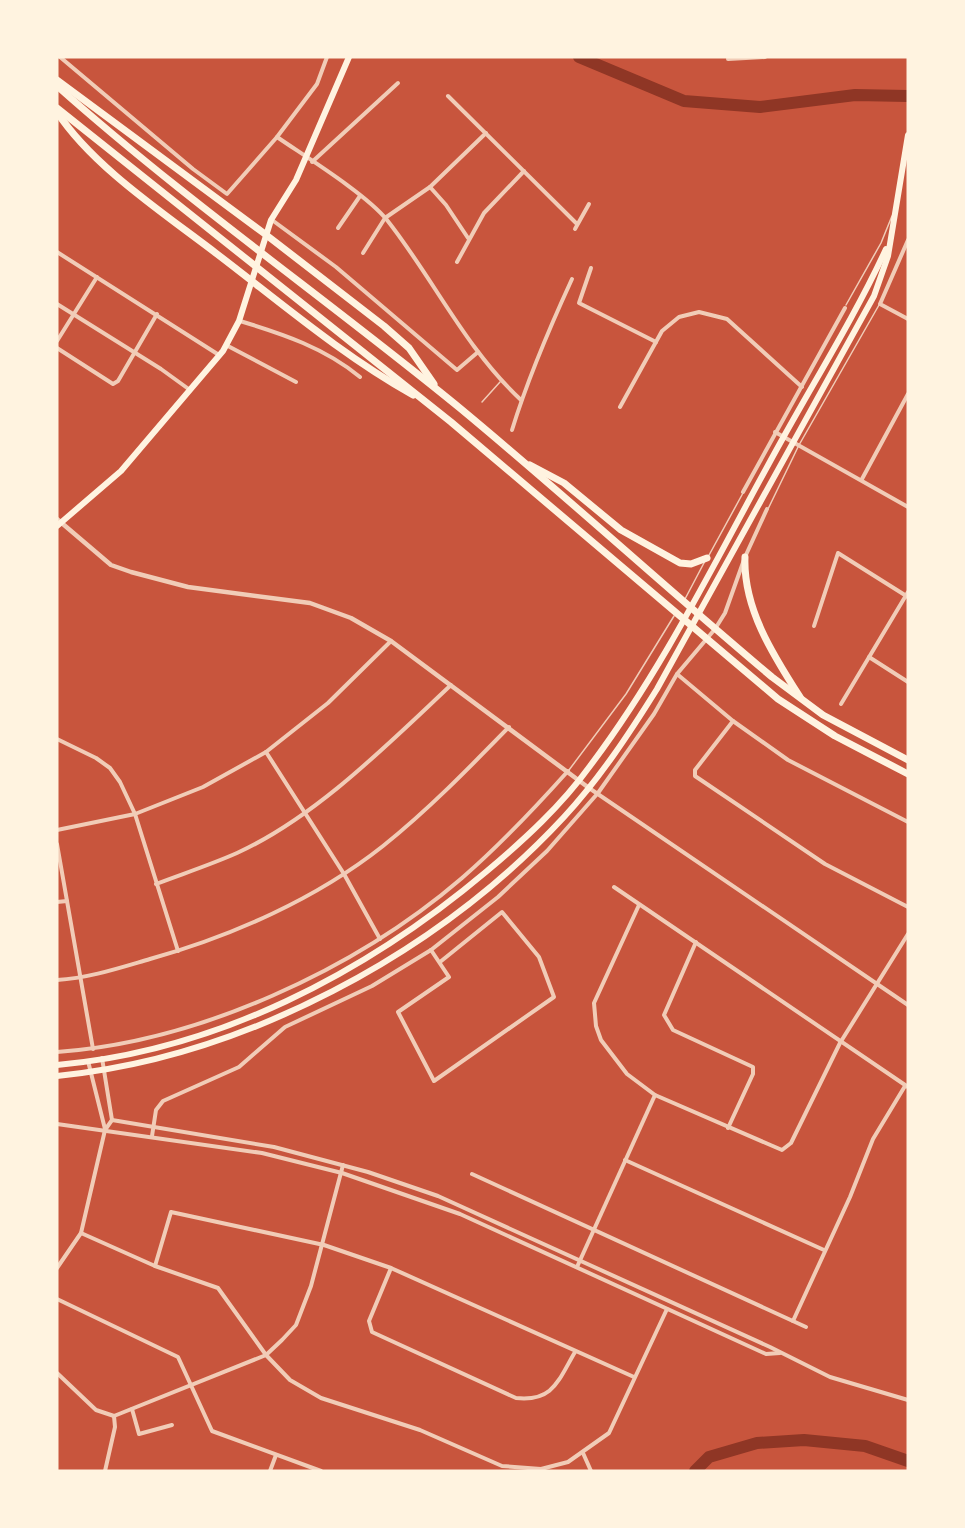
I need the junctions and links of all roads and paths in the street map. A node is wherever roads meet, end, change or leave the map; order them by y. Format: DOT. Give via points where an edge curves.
graph roads {
  1 [pos="60,57"];
  2 [pos="327,57"];
  3 [pos="349,57"];
  4 [pos="765,57"];
  5 [pos="728,59"];
  6 [pos="57,80"];
  7 [pos="398,84"];
  8 [pos="57,86"];
  9 [pos="448,96"];
  10 [pos="57,108"];
  11 [pos="57,112"];
  12 [pos="486,133"];
  13 [pos="908,135"];
  14 [pos="276,137"];
  15 [pos="306,157"];
  16 [pos="312,162"];
  17 [pos="902,168"];
  18 [pos="524,171"];
  19 [pos="908,174"];
  20 [pos="430,187"];
  21 [pos="360,196"];
  22 [pos="589,204"];
  23 [pos="893,213"];
  24 [pos="385,218"];
  25 [pos="271,220"];
  26 [pos="576,223"];
  27 [pos="338,228"];
  28 [pos="574,229"];
  29 [pos="265,234"];
  30 [pos="468,238"];
  31 [pos="908,240"];
  32 [pos="888,246"];
  33 [pos="57,252"];
  34 [pos="363,253"];
  35 [pos="457,262"];
  36 [pos="591,268"];
  37 [pos="98,276"];
  38 [pos="572,279"];
  39 [pos="252,280"];
  40 [pos="57,304"];
  41 [pos="880,304"];
  42 [pos="844,308"];
  43 [pos="157,314"];
  44 [pos="74,315"];
  45 [pos="908,319"];
  46 [pos="239,321"];
  47 [pos="57,341"];
  48 [pos="656,342"];
  49 [pos="226,345"];
  50 [pos="57,348"];
  51 [pos="135,352"];
  52 [pos="478,352"];
  53 [pos="219,355"];
  54 [pos="360,377"];
  55 [pos="501,381"];
  56 [pos="296,382"];
  57 [pos="802,387"];
  58 [pos="191,391"];
  59 [pos="439,392"];
  60 [pos="908,394"];
  61 [pos="521,400"];
  62 [pos="482,402"];
  63 [pos="430,405"];
  64 [pos="620,407"];
  65 [pos="512,430"];
  66 [pos="775,432"];
  67 [pos="783,437"];
  68 [pos="796,444"];
  69 [pos="519,460"];
  70 [pos="862,479"];
  71 [pos="743,492"];
  72 [pos="908,507"];
  73 [pos="767,509"];
  74 [pos="58,523"];
  75 [pos="745,556"];
  76 [pos="707,558"];
  77 [pos="907,595"];
  78 [pos="682,604"];
  79 [pos="676,613"];
  80 [pos="814,626"];
  81 [pos="392,641"];
  82 [pos="869,657"];
  83 [pos="677,674"];
  84 [pos="908,682"];
  85 [pos="452,684"];
  86 [pos="803,702"];
  87 [pos="842,704"];
  88 [pos="733,721"];
  89 [pos="510,727"];
  90 [pos="57,739"];
  91 [pos="266,752"];
  92 [pos="908,760"];
  93 [pos="567,771"];
  94 [pos="908,774"];
  95 [pos="579,780"];
  96 [pos="589,788"];
  97 [pos="598,793"];
  98 [pos="304,812"];
  99 [pos="135,814"];
  100 [pos="908,822"];
  101 [pos="57,830"];
  102 [pos="57,844"];
  103 [pos="344,874"];
  104 [pos="156,884"];
  105 [pos="614,887"];
  106 [pos="67,901"];
  107 [pos="57,902"];
  108 [pos="639,905"];
  109 [pos="908,907"];
  110 [pos="908,934"];
  111 [pos="380,939"];
  112 [pos="696,942"];
  113 [pos="431,950"];
  114 [pos="178,951"];
  115 [pos="440,962"];
  116 [pos="81,978"];
  117 [pos="57,980"];
  118 [pos="878,985"];
  119 [pos="908,1005"];
  120 [pos="840,1043"];
  121 [pos="93,1049"];
  122 [pos="57,1052"];
  123 [pos="102,1058"];
  124 [pos="88,1060"];
  125 [pos="57,1065"];
  126 [pos="104,1069"];
  127 [pos="90,1072"];
  128 [pos="57,1076"];
  129 [pos="907,1086"];
  130 [pos="655,1095"];
  131 [pos="112,1120"];
  132 [pos="57,1124"];
  133 [pos="153,1128"];
  134 [pos="728,1128"];
  135 [pos="105,1130"];
  136 [pos="152,1136"];
  137 [pos="625,1160"];
  138 [pos="343,1165"];
  139 [pos="342,1173"];
  140 [pos="472,1174"];
  141 [pos="595,1231"];
  142 [pos="81,1233"];
  143 [pos="324,1245"];
  144 [pos="824,1250"];
  145 [pos="580,1259"];
  146 [pos="155,1266"];
  147 [pos="577,1267"];
  148 [pos="57,1268"];
  149 [pos="390,1268"];
  150 [pos="57,1299"];
  151 [pos="667,1309"];
  152 [pos="793,1321"];
  153 [pos="806,1327"];
  154 [pos="575,1352"];
  155 [pos="781,1353"];
  156 [pos="266,1355"];
  157 [pos="57,1372"];
  158 [pos="634,1377"];
  159 [pos="189,1385"];
  160 [pos="908,1400"];
  161 [pos="132,1408"];
  162 [pos="114,1416"];
  163 [pos="172,1425"];
  164 [pos="583,1452"];
  165 [pos="276,1455"];
  166 [pos="105,1471"];
  167 [pos="270,1471"];
  168 [pos="321,1471"];
  169 [pos="591,1471"];
  1 -- 14 [label="street" via="227,194"];
  2 -- 14 [label="street" via="317,84"];
  3 -- 15 [label="main road"];
  4 -- 5 [label="street"];
  6 -- 29 [label="highway"];
  7 -- 16 [label="street"];
  8 -- 59 [label="highway" via="112,135"];
  9 -- 12 [label="street"];
  10 -- 63 [label="highway"];
  11 -- 39 [label="highway" via="71,132 130,187"];
  12 -- 18 [label="street"];
  12 -- 20 [label="street"];
  13 -- 17 [label="main road"];
  14 -- 15 [label="street"];
  15 -- 16 [label="street"];
  15 -- 25 [label="main road"];
  16 -- 21 [label="street"];
  17 -- 19 [label="street"];
  17 -- 23 [label="main road"];
  18 -- 26 [label="street"];
  18 -- 30 [label="street" via="483,213"];
  20 -- 24 [label="street"];
  20 -- 30 [label="street"];
  21 -- 24 [label="street"];
  21 -- 27 [label="street"];
  22 -- 26 [label="street"];
  23 -- 32 [label="main road"];
  23 -- 42 [label="lane" via="881,243"];
  24 -- 34 [label="street"];
  24 -- 52 [label="street"];
  25 -- 29 [label="main road"];
  25 -- 52 [label="street" via="336,267 457,370"];
  26 -- 28 [label="street"];
  29 -- 39 [label="main road"];
  29 -- 59 [label="highway" via="408,348"];
  30 -- 35 [label="street"];
  31 -- 41 [label="street"];
  32 -- 67 [label="main road"];
  32 -- 68 [label="main road" via="874,296"];
  33 -- 37 [label="street"];
  36 -- 48 [label="street" via="579,303"];
  37 -- 43 [label="street"];
  37 -- 44 [label="street"];
  38 -- 61 [label="street"];
  39 -- 46 [label="main road"];
  39 -- 63 [label="highway" via="385,380"];
  40 -- 44 [label="street"];
  41 -- 45 [label="street"];
  41 -- 68 [label="lane"];
  42 -- 57 [label="street"];
  43 -- 51 [label="street"];
  43 -- 53 [label="street"];
  44 -- 47 [label="street"];
  44 -- 51 [label="street"];
  46 -- 49 [label="main road"];
  46 -- 54 [label="street" via="312,346"];
  48 -- 57 [label="street" via="662,331 679,317 699,312 713,314 727,319"];
  48 -- 64 [label="street"];
  49 -- 53 [label="main road"];
  49 -- 56 [label="street"];
  50 -- 51 [label="street" via="112,384 118,381"];
  51 -- 58 [label="street"];
  52 -- 55 [label="street"];
  53 -- 58 [label="main road"];
  55 -- 61 [label="street"];
  55 -- 62 [label="lane"];
  57 -- 66 [label="street"];
  58 -- 74 [label="main road" via="121,471"];
  59 -- 69 [label="highway"];
  60 -- 70 [label="street"];
  61 -- 65 [label="street"];
  63 -- 94 [label="highway" via="730,660 813,723"];
  66 -- 67 [label="street"];
  66 -- 71 [label="street"];
  67 -- 68 [label="street"];
  67 -- 95 [label="main road" via="702,590 631,708"];
  68 -- 70 [label="street"];
  68 -- 73 [label="lane"];
  68 -- 96 [label="main road" via="657,689 623,744"];
  69 -- 76 [label="highway" via="564,483 621,530 680,562 691,564"];
  69 -- 86 [label="highway"];
  70 -- 72 [label="street"];
  71 -- 76 [label="lane"];
  73 -- 75 [label="street"];
  74 -- 81 [label="street" via="111,565 188,586 310,603 351,618"];
  75 -- 83 [label="street" via="725,613"];
  75 -- 86 [label="highway" via="749,594 766,639 777,664"];
  76 -- 78 [label="lane"];
  77 -- 80 [label="street" via="838,553"];
  77 -- 82 [label="street"];
  79 -- 93 [label="lane" via="626,694"];
  81 -- 85 [label="street"];
  81 -- 91 [label="street" via="328,703"];
  82 -- 84 [label="street"];
  82 -- 87 [label="street"];
  83 -- 88 [label="street"];
  83 -- 97 [label="street"];
  85 -- 89 [label="street"];
  85 -- 98 [label="street" via="377,756"];
  86 -- 92 [label="highway"];
  88 -- 100 [label="street" via="788,760"];
  88 -- 109 [label="street" via="695,770 695,776 825,864"];
  89 -- 93 [label="street"];
  89 -- 103 [label="street" via="445,792"];
  90 -- 99 [label="street" via="110,768"];
  91 -- 98 [label="street"];
  91 -- 99 [label="street" via="203,787"];
  93 -- 95 [label="street"];
  93 -- 111 [label="street" via="509,835 460,880"];
  95 -- 96 [label="street"];
  95 -- 123 [label="main road" via="535,830 464,891 366,960 303,993 219,1028 158,1047"];
  96 -- 97 [label="street"];
  96 -- 126 [label="main road" via="543,839 498,878 418,940 353,980 223,1040 173,1056"];
  97 -- 113 [label="street" via="547,851 498,897"];
  97 -- 118 [label="street"];
  98 -- 103 [label="street"];
  98 -- 104 [label="street" via="238,852"];
  99 -- 101 [label="street"];
  99 -- 104 [label="street"];
  102 -- 106 [label="street"];
  103 -- 111 [label="street"];
  103 -- 114 [label="street" via="276,912"];
  104 -- 114 [label="street"];
  105 -- 108 [label="street"];
  106 -- 107 [label="street"];
  106 -- 116 [label="street"];
  108 -- 112 [label="street"];
  108 -- 130 [label="street" via="595,999 594,1014 598,1033 609,1052 627,1074"];
  110 -- 118 [label="street"];
  111 -- 121 [label="street" via="275,996 182,1028"];
  112 -- 120 [label="street"];
  112 -- 134 [label="street" via="664,1015 673,1030 753,1067"];
  113 -- 115 [label="street"];
  113 -- 133 [label="street" via="372,986 285,1027 239,1067 163,1101 156,1110"];
  114 -- 116 [label="street"];
  115 -- 115 [label="street" via="449,977 398,1012 434,1081 554,997 539,957 502,912"];
  116 -- 117 [label="street"];
  116 -- 121 [label="street"];
  118 -- 119 [label="street"];
  118 -- 120 [label="street"];
  120 -- 129 [label="street"];
  120 -- 134 [label="street" via="787,1147 778,1149"];
  121 -- 122 [label="street"];
  123 -- 124 [label="main road"];
  123 -- 126 [label="street"];
  124 -- 125 [label="main road"];
  124 -- 127 [label="street"];
  126 -- 127 [label="main road"];
  126 -- 131 [label="street"];
  127 -- 128 [label="main road"];
  127 -- 135 [label="street"];
  129 -- 144 [label="street" via="873,1139"];
  130 -- 134 [label="street"];
  130 -- 137 [label="street"];
  131 -- 133 [label="street"];
  131 -- 135 [label="street"];
  132 -- 135 [label="street"];
  133 -- 136 [label="street"];
  133 -- 138 [label="street" via="274,1147"];
  135 -- 136 [label="street"];
  135 -- 142 [label="street"];
  136 -- 139 [label="street" via="262,1153"];
  137 -- 141 [label="street"];
  137 -- 144 [label="street"];
  138 -- 139 [label="street"];
  138 -- 145 [label="street" via="438,1196"];
  139 -- 143 [label="street"];
  139 -- 147 [label="street" via="460,1214"];
  140 -- 141 [label="street"];
  141 -- 145 [label="street"];
  141 -- 152 [label="street"];
  142 -- 146 [label="street"];
  142 -- 148 [label="street"];
  143 -- 146 [label="street" via="171,1212"];
  143 -- 149 [label="street"];
  143 -- 156 [label="street" via="296,1325"];
  144 -- 152 [label="street"];
  145 -- 147 [label="street"];
  145 -- 155 [label="street"];
  146 -- 156 [label="street" via="218,1288"];
  147 -- 151 [label="street"];
  149 -- 154 [label="street"];
  149 -- 154 [label="street" via="369,1321 372,1332 516,1398 533,1400 548,1394"];
  150 -- 159 [label="street" via="178,1357"];
  151 -- 155 [label="street" via="766,1354"];
  151 -- 158 [label="street"];
  152 -- 153 [label="street"];
  154 -- 158 [label="street"];
  155 -- 160 [label="street" via="830,1377"];
  156 -- 159 [label="street"];
  156 -- 164 [label="street" via="290,1380 321,1398 420,1430 502,1466 541,1469 568,1462"];
  157 -- 162 [label="street" via="96,1410"];
  158 -- 164 [label="street" via="609,1433"];
  159 -- 161 [label="street"];
  159 -- 165 [label="street" via="212,1431"];
  161 -- 162 [label="street"];
  161 -- 163 [label="street" via="140,1434"];
  162 -- 166 [label="street"];
  164 -- 169 [label="street"];
  165 -- 167 [label="street"];
  165 -- 168 [label="street"];
}
